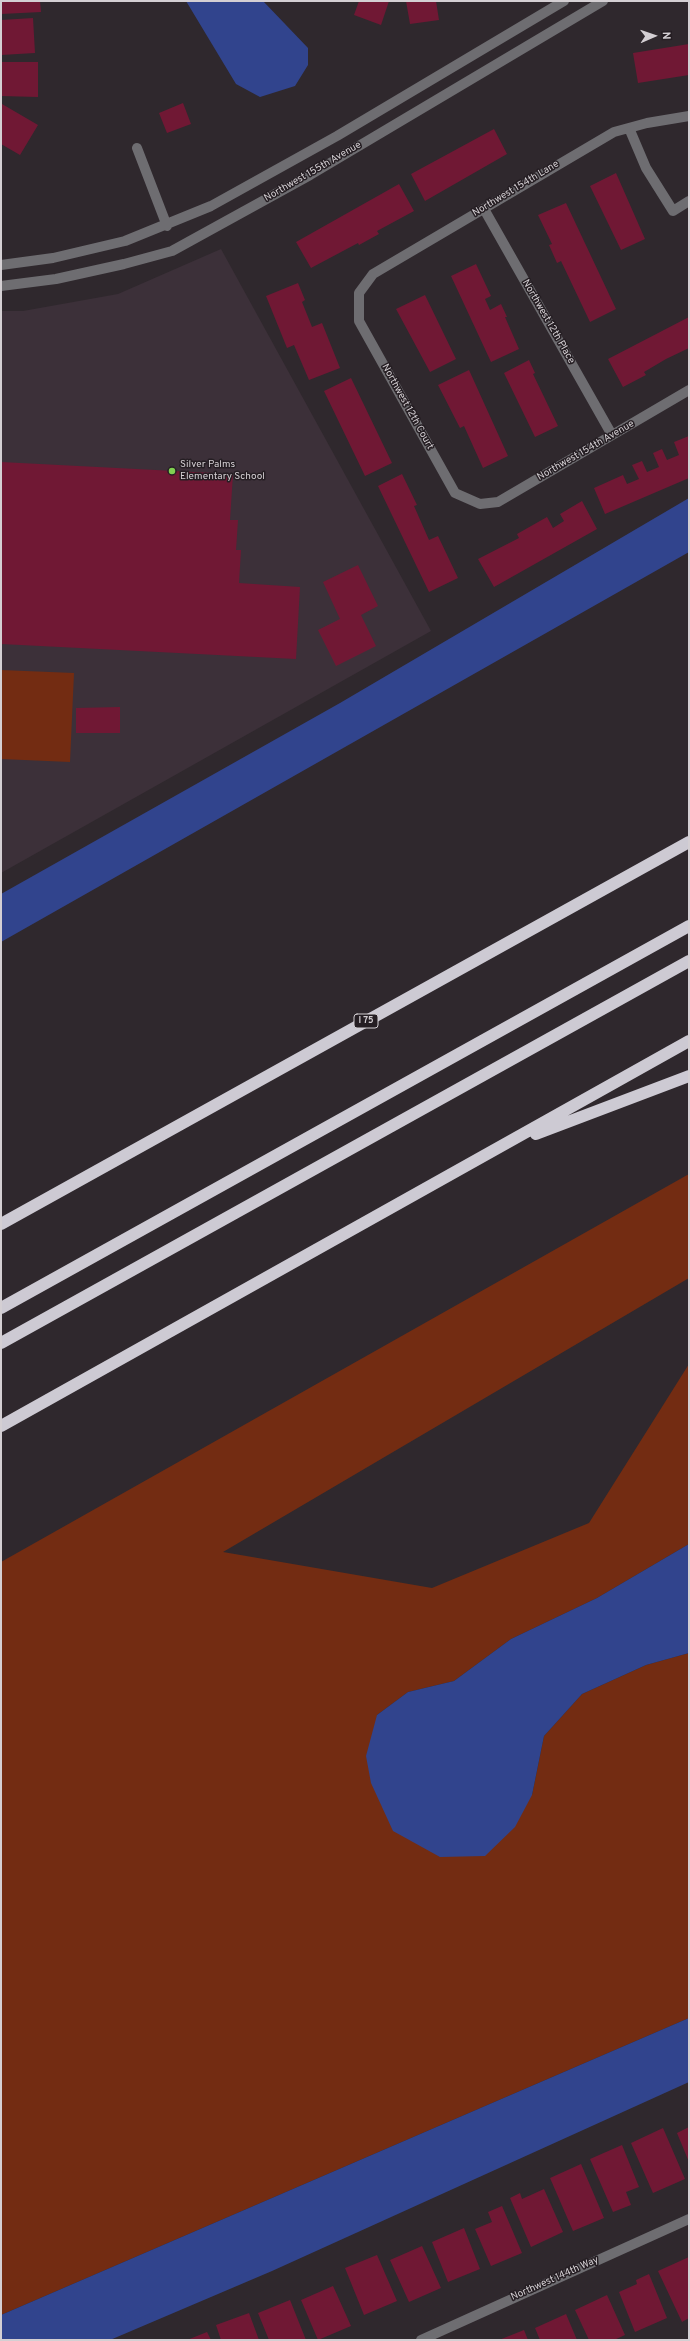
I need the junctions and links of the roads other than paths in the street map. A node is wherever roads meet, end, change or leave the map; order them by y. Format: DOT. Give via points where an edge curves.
graph roads {
  1 [pos="564,1"];
  2 [pos="603,1"];
  3 [pos="689,116"];
  4 [pos="629,128"];
  5 [pos="137,148"];
  6 [pos="689,202"];
  7 [pos="484,209"];
  8 [pos="167,226"];
  9 [pos="1,265"];
  10 [pos="1,286"];
  11 [pos="359,293"];
  12 [pos="689,390"];
  13 [pos="612,435"];
  14 [pos="480,504"];
  15 [pos="689,842"];
  16 [pos="689,926"];
  17 [pos="689,961"];
  18 [pos="689,1041"];
  19 [pos="689,1076"];
  20 [pos="499,1148"];
  21 [pos="1,1224"];
  22 [pos="1,1308"];
  23 [pos="1,1343"];
  24 [pos="1,1426"];
  25 [pos="689,2219"];
  26 [pos="421,2340"];
  1 -- 8 [label="street, Northwest 155th Avenue" via="337,136 211,206"];
  2 -- 10 [label="street, Northwest 155th Avenue" via="310,174 172,251 56,279"];
  3 -- 4 [label="street, Northwest 154th Lane"];
  4 -- 6 [label="street" via="646,168 673,210"];
  4 -- 7 [label="street, Northwest 154th Lane" via="614,132"];
  5 -- 8 [label="street"];
  7 -- 11 [label="street, Northwest 154th Lane" via="373,274"];
  7 -- 13 [label="street, Northwest 12th Place"];
  8 -- 9 [label="street, Northwest 155th Avenue" via="125,240 67,254"];
  11 -- 14 [label="street, Northwest 12th Court" via="359,321 455,494"];
  12 -- 13 [label="street, Northwest 154th Avenue"];
  13 -- 14 [label="street, Northwest 154th Avenue" via="498,502"];
  15 -- 21 [label="highway, I 75"];
  16 -- 22 [label="highway"];
  17 -- 23 [label="highway"];
  18 -- 20 [label="highway"];
  19 -- 20 [label="highway"];
  20 -- 24 [label="highway"];
  25 -- 26 [label="street, Northwest 144th Way"];
}
